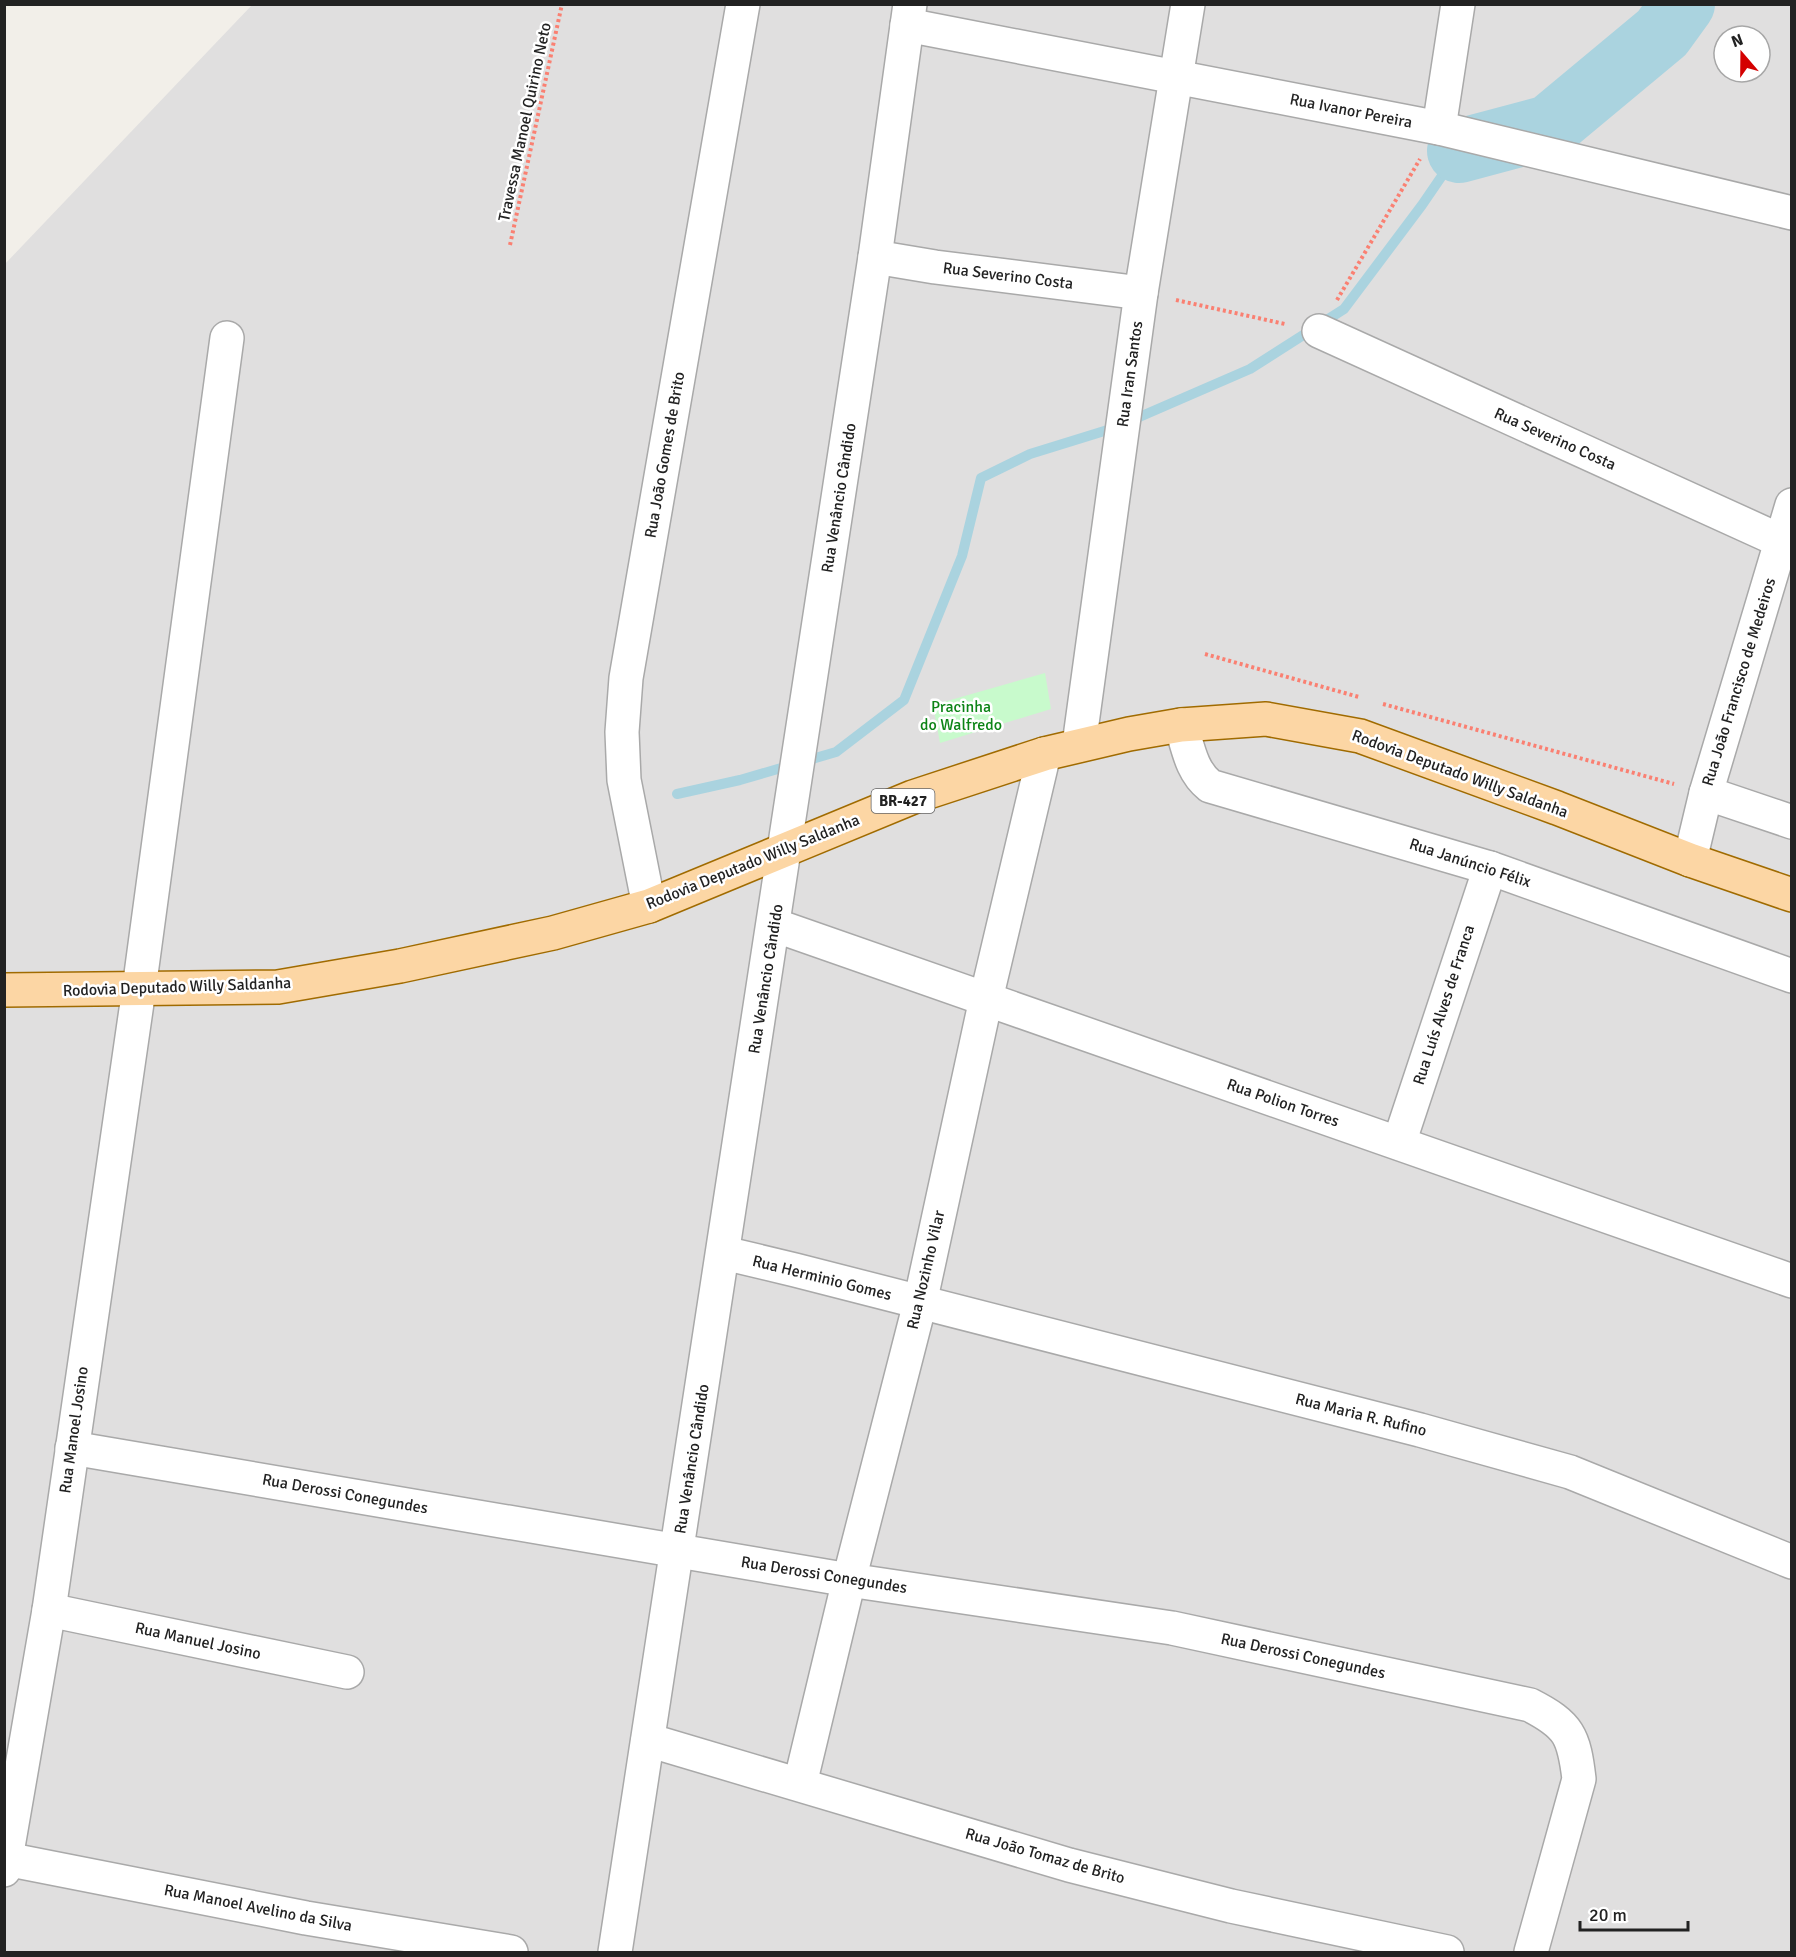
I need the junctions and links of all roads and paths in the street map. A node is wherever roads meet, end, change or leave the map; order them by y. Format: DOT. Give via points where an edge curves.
graph roads {
  1 [pos="562,4"];
  2 [pos="743,4"];
  3 [pos="1188,4"];
  4 [pos="1458,4"];
  5 [pos="909,15"];
  6 [pos="1177,77"];
  7 [pos="1439,128"];
  8 [pos="1791,213"];
  9 [pos="510,245"];
  10 [pos="875,257"];
  11 [pos="1141,293"];
  12 [pos="1319,331"];
  13 [pos="227,338"];
  14 [pos="1791,505"];
  15 [pos="1786,544"];
  16 [pos="1205,654"];
  17 [pos="1362,698"];
  18 [pos="1373,701"];
  19 [pos="1181,725"];
  20 [pos="1079,745"];
  21 [pos="1044,754"];
  22 [pos="1706,793"];
  23 [pos="1791,822"];
  24 [pos="786,849"];
  25 [pos="1690,860"];
  26 [pos="1490,868"];
  27 [pos="1791,895"];
  28 [pos="649,906"];
  29 [pos="774,925"];
  30 [pos="1791,976"];
  31 [pos="139,989"];
  32 [pos="4,990"];
  33 [pos="986,999"];
  34 [pos="1399,1143"];
  35 [pos="723,1253"];
  36 [pos="1791,1281"];
  37 [pos="920,1303"];
  38 [pos="72,1448"];
  39 [pos="677,1551"];
  40 [pos="1791,1562"];
  41 [pos="849,1580"];
  42 [pos="49,1610"];
  43 [pos="347,1672"];
  44 [pos="648,1740"];
  45 [pos="800,1784"];
  46 [pos="5,1865"];
  47 [pos="511,1953"];
  48 [pos="615,1953"];
  49 [pos="1448,1953"];
  50 [pos="1531,1953"];
  1 -- 9 [label="path, Travessa Manoel Quirino Neto"];
  2 -- 28 [label="street, Rua João Gomes de Brito" via="626,678 624,780"];
  3 -- 6 [label="street, Rua Iran Santos"];
  4 -- 7 [label="street"];
  5 -- 6 [label="street, Rua Ivanor Pereira"];
  5 -- 10 [label="street, Rua Venâncio Cândido"];
  6 -- 7 [label="street, Rua Ivanor Pereira"];
  6 -- 11 [label="street, Rua Iran Santos"];
  7 -- 8 [label="street, Rua Ivanor Pereira"];
  7 -- 12 [label="path"];
  10 -- 11 [label="street, Rua Severino Costa"];
  10 -- 24 [label="street, Rua Venâncio Cândido"];
  11 -- 12 [label="path"];
  11 -- 20 [label="street, Rua Iran Santos"];
  12 -- 15 [label="street, Rua Severino Costa"];
  13 -- 31 [label="street, Rua Manoel Josino"];
  14 -- 15 [label="street, Rua João Francisco de Medeiros"];
  15 -- 22 [label="street, Rua João Francisco de Medeiros"];
  16 -- 17 [label="path"];
  18 -- 22 [label="path"];
  19 -- 20 [label="main road, Rodovia Deputado Willy Saldanha / BR-427"];
  19 -- 25 [label="main road, Rodovia Deputado Willy Saldanha / BR-427" via="1266,719 1360,736"];
  19 -- 26 [label="street, Rua Janúncio Félix" via="1192,764 1210,786"];
  20 -- 21 [label="main road, Rodovia Deputado Willy Saldanha / BR-427"];
  21 -- 24 [label="main road, Rodovia Deputado Willy Saldanha / BR-427" via="913,797"];
  21 -- 33 [label="street, Rua Nozinho Vilar"];
  22 -- 23 [label="street"];
  22 -- 25 [label="street, Rua João Francisco de Medeiros"];
  24 -- 28 [label="main road, Rodovia Deputado Willy Saldanha / BR-427"];
  24 -- 29 [label="street, Rua Venâncio Cândido"];
  25 -- 27 [label="main road, Rodovia Deputado Willy Saldanha / BR-427"];
  26 -- 30 [label="street, Rua Janúncio Félix"];
  26 -- 34 [label="street, Rua Luís Alves de Franca"];
  28 -- 31 [label="main road, Rodovia Deputado Willy Saldanha / BR-427" via="542,935 278,987"];
  29 -- 33 [label="street, Rua Polion Torres"];
  29 -- 35 [label="street, Rua Venâncio Cândido"];
  31 -- 32 [label="main road, Rodovia Deputado Willy Saldanha / BR-427"];
  31 -- 38 [label="street, Rua Manoel Josino"];
  33 -- 34 [label="street, Rua Polion Torres"];
  33 -- 37 [label="street, Rua Nozinho Vilar"];
  34 -- 36 [label="street, Rua Polion Torres"];
  35 -- 37 [label="street, Rua Herminio Gomes"];
  35 -- 39 [label="street, Rua Venâncio Cândido"];
  37 -- 40 [label="street, Rua Maria R. Rufino" via="1570,1472"];
  37 -- 41 [label="street, Rua Nozinho Vilar"];
  38 -- 39 [label="street, Rua Derossi Conegundes"];
  38 -- 42 [label="street, Rua Manoel Josino"];
  39 -- 41 [label="street, Rua Derossi Conegundes"];
  39 -- 44 [label="street, Rua Venâncio Cândido"];
  41 -- 45 [label="street, Rua Nozinho Vilar"];
  41 -- 50 [label="street, Rua Derossi Conegundes" via="1184,1631 1530,1705 1553,1717 1576,1750 1579,1779"];
  42 -- 43 [label="street, Rua Manuel Josino"];
  42 -- 46 [label="street, Rua Manoel Josino"];
  44 -- 45 [label="street, Rua João Tomaz de Brito"];
  44 -- 48 [label="street, Rua Venâncio Cândido"];
  45 -- 49 [label="street, Rua João Tomaz de Brito" via="1069,1865 1230,1906"];
  46 -- 47 [label="street, Rua Manoel Avelino da Silva"];
}
